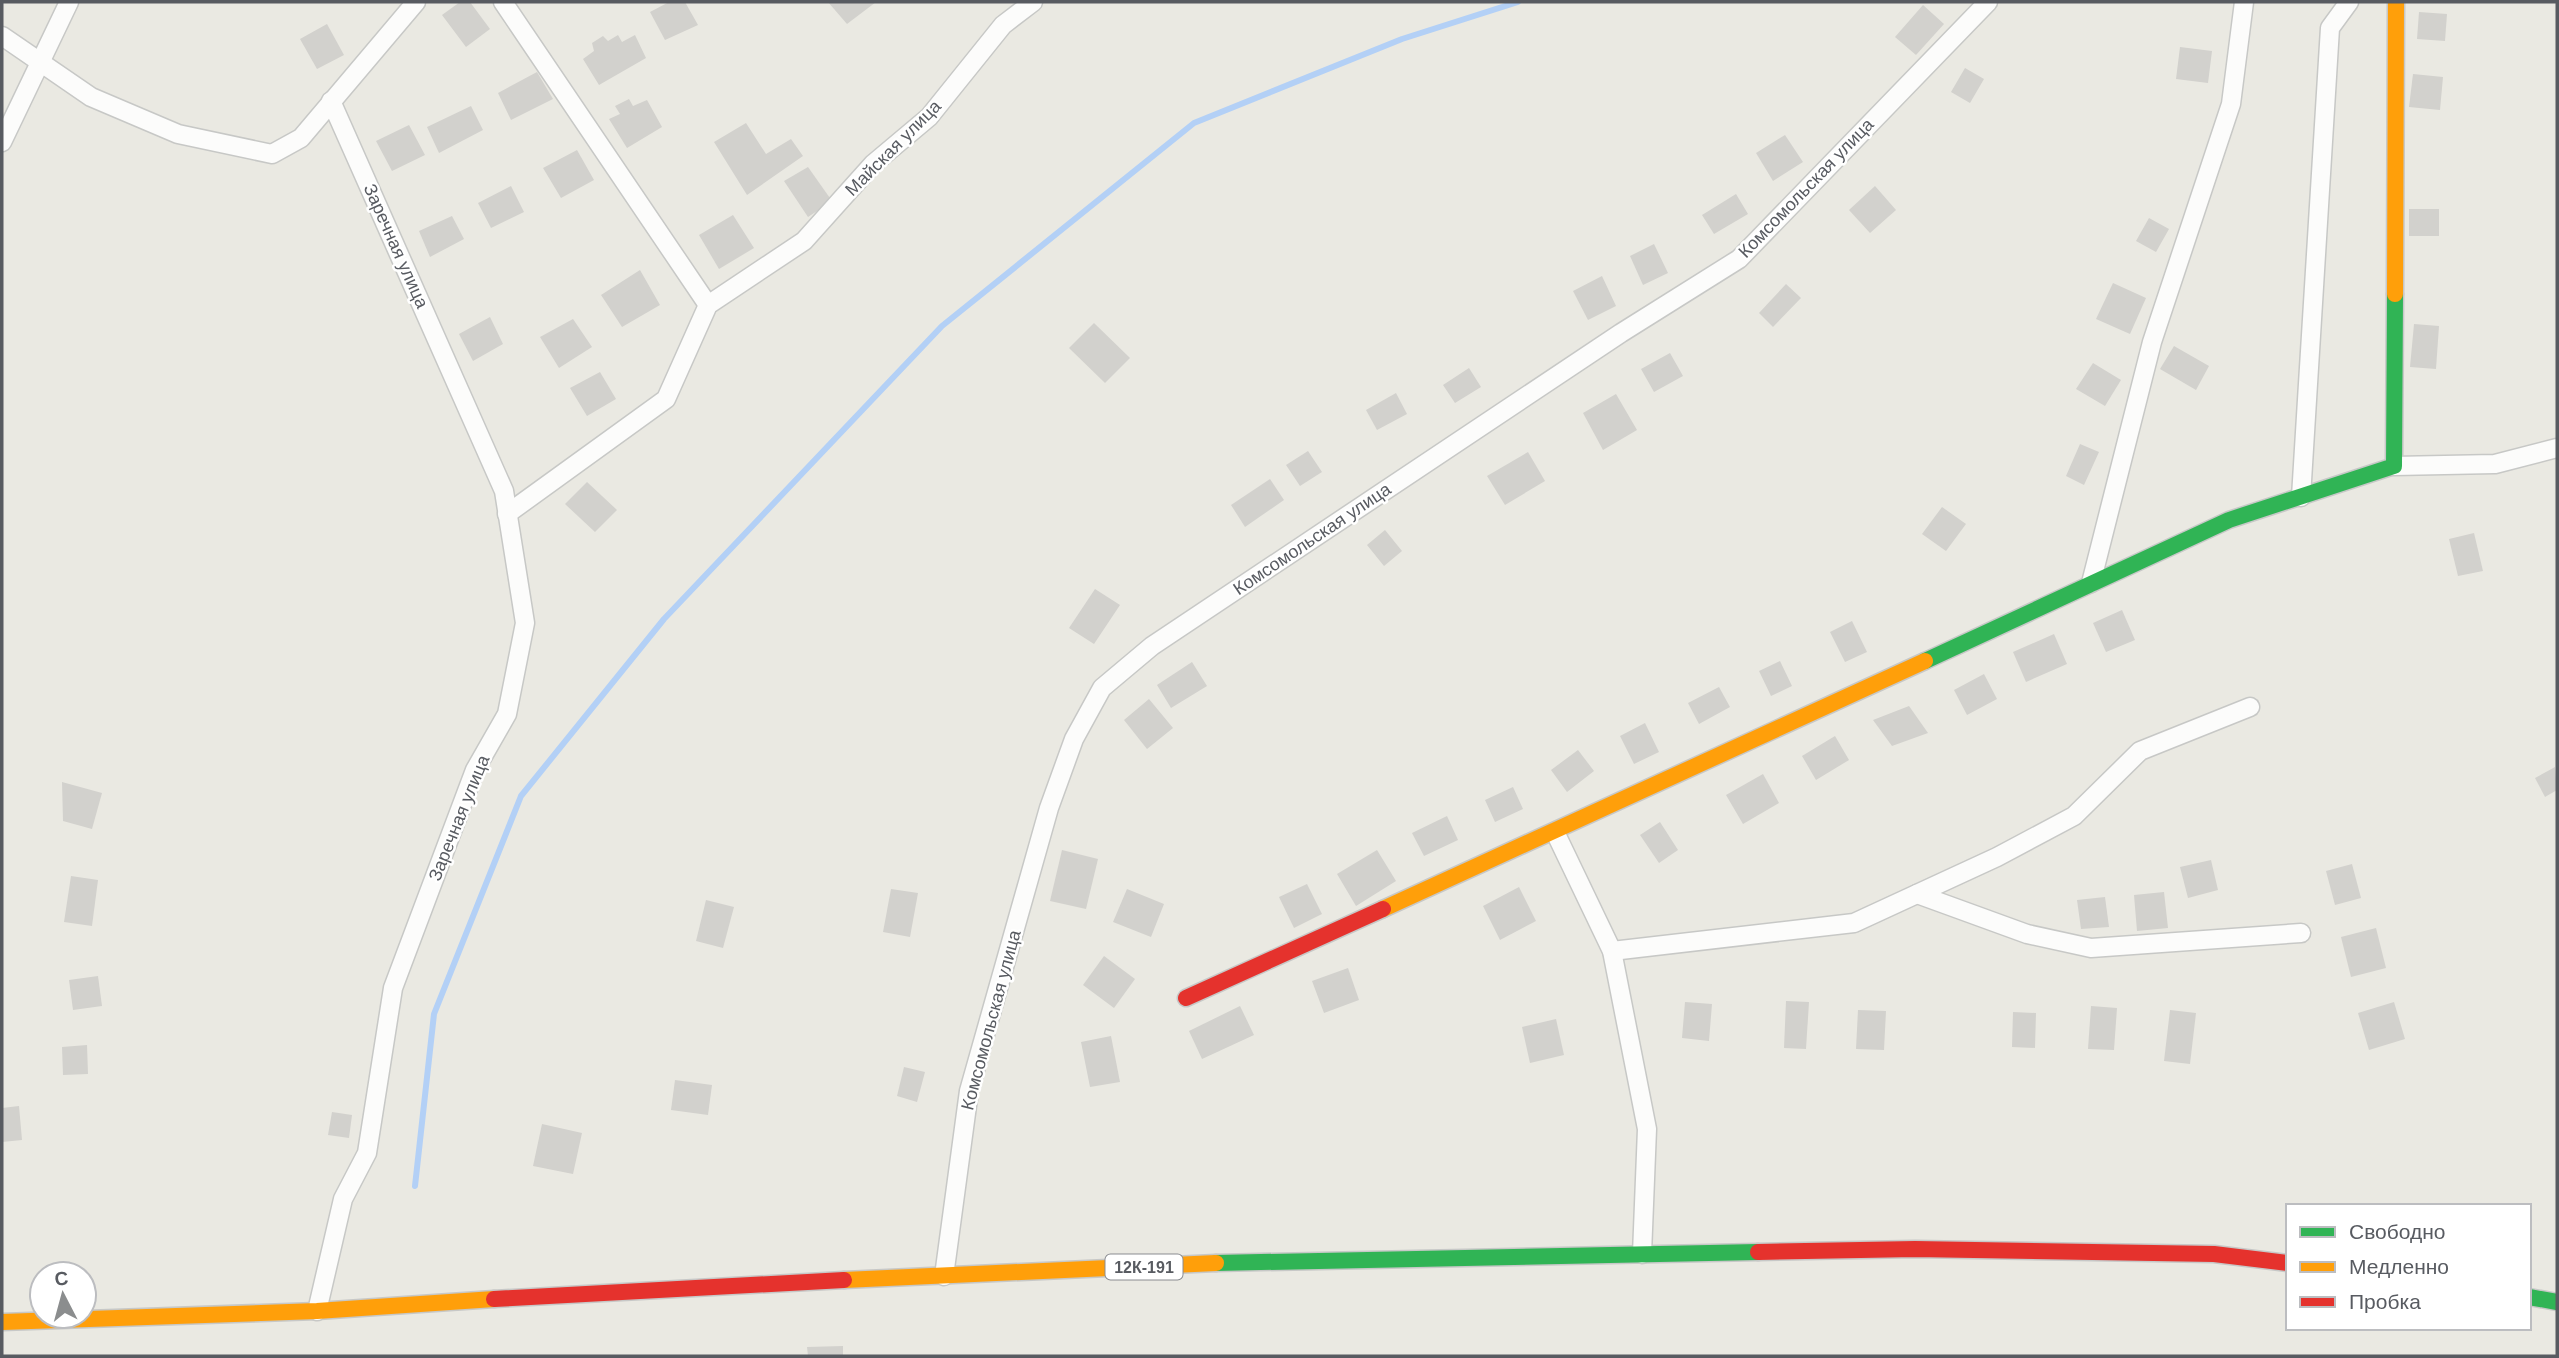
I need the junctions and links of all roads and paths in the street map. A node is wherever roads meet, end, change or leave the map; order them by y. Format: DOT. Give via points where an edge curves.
graph roads {
  1 [pos="69,2"];
  2 [pos="416,2"];
  3 [pos="503,2"];
  4 [pos="1033,2"];
  5 [pos="1988,2"];
  6 [pos="2244,2"];
  7 [pos="2349,2"];
  8 [pos="2396,2"];
  9 [pos="2,36"];
  10 [pos="40,64"];
  11 [pos="331,101"];
  12 [pos="2,142"];
  13 [pos="708,305"];
  14 [pos="2557,448"];
  15 [pos="2394,466"];
  16 [pos="2301,497"];
  17 [pos="507,514"];
  18 [pos="2091,583"];
  19 [pos="2250,707"];
  20 [pos="1555,832"];
  21 [pos="1917,894"];
  22 [pos="2301,933"];
  23 [pos="1612,951"];
  24 [pos="1186,998"];
  25 [pos="1642,1254"];
  26 [pos="2286,1263"];
  27 [pos="944,1276"];
  28 [pos="2531,1297"];
  29 [pos="2557,1302"];
  30 [pos="317,1311"];
  31 [pos="2,1322"];
  1 -- 10 [label="street"];
  2 -- 11 [label="street"];
  3 -- 13 [label="street"];
  4 -- 13 [label="street, Майская улица" via="1003,25 929,117 873,164 804,241"];
  5 -- 27 [label="street, Комсомольская улица" via="1739,258 1152,646 1102,688 1074,739 1049,808 970,1091"];
  6 -- 18 [label="street" via="2231,104 2152,342"];
  7 -- 16 [label="street" via="2330,28"];
  8 -- 15 [label="main road"];
  9 -- 10 [label="street"];
  10 -- 11 [label="street" via="91,97 178,134 272,154 301,138"];
  10 -- 12 [label="street"];
  11 -- 17 [label="street, Заречная улица" via="504,491"];
  13 -- 17 [label="street" via="666,399"];
  14 -- 15 [label="street" via="2496,464"];
  15 -- 16 [label="main road"];
  16 -- 18 [label="main road" via="2229,520"];
  17 -- 30 [label="street, Заречная улица" via="525,623 507,714 475,769 393,988 366,1153 343,1199"];
  18 -- 20 [label="main road"];
  19 -- 21 [label="street" via="2140,751 2074,816"];
  20 -- 23 [label="street"];
  20 -- 24 [label="main road"];
  21 -- 22 [label="street" via="2027,934 2091,948"];
  21 -- 23 [label="street" via="1854,923"];
  23 -- 25 [label="street" via="1647,1129"];
  25 -- 26 [label="main road, 12К-191" via="1915,1249 2214,1254"];
  25 -- 27 [label="main road, 12К-191" via="1293,1260"];
  27 -- 30 [label="main road, 12К-191" via="639,1289"];
  28 -- 29 [label="main road"];
  30 -- 31 [label="main road, 12К-191"];
}
